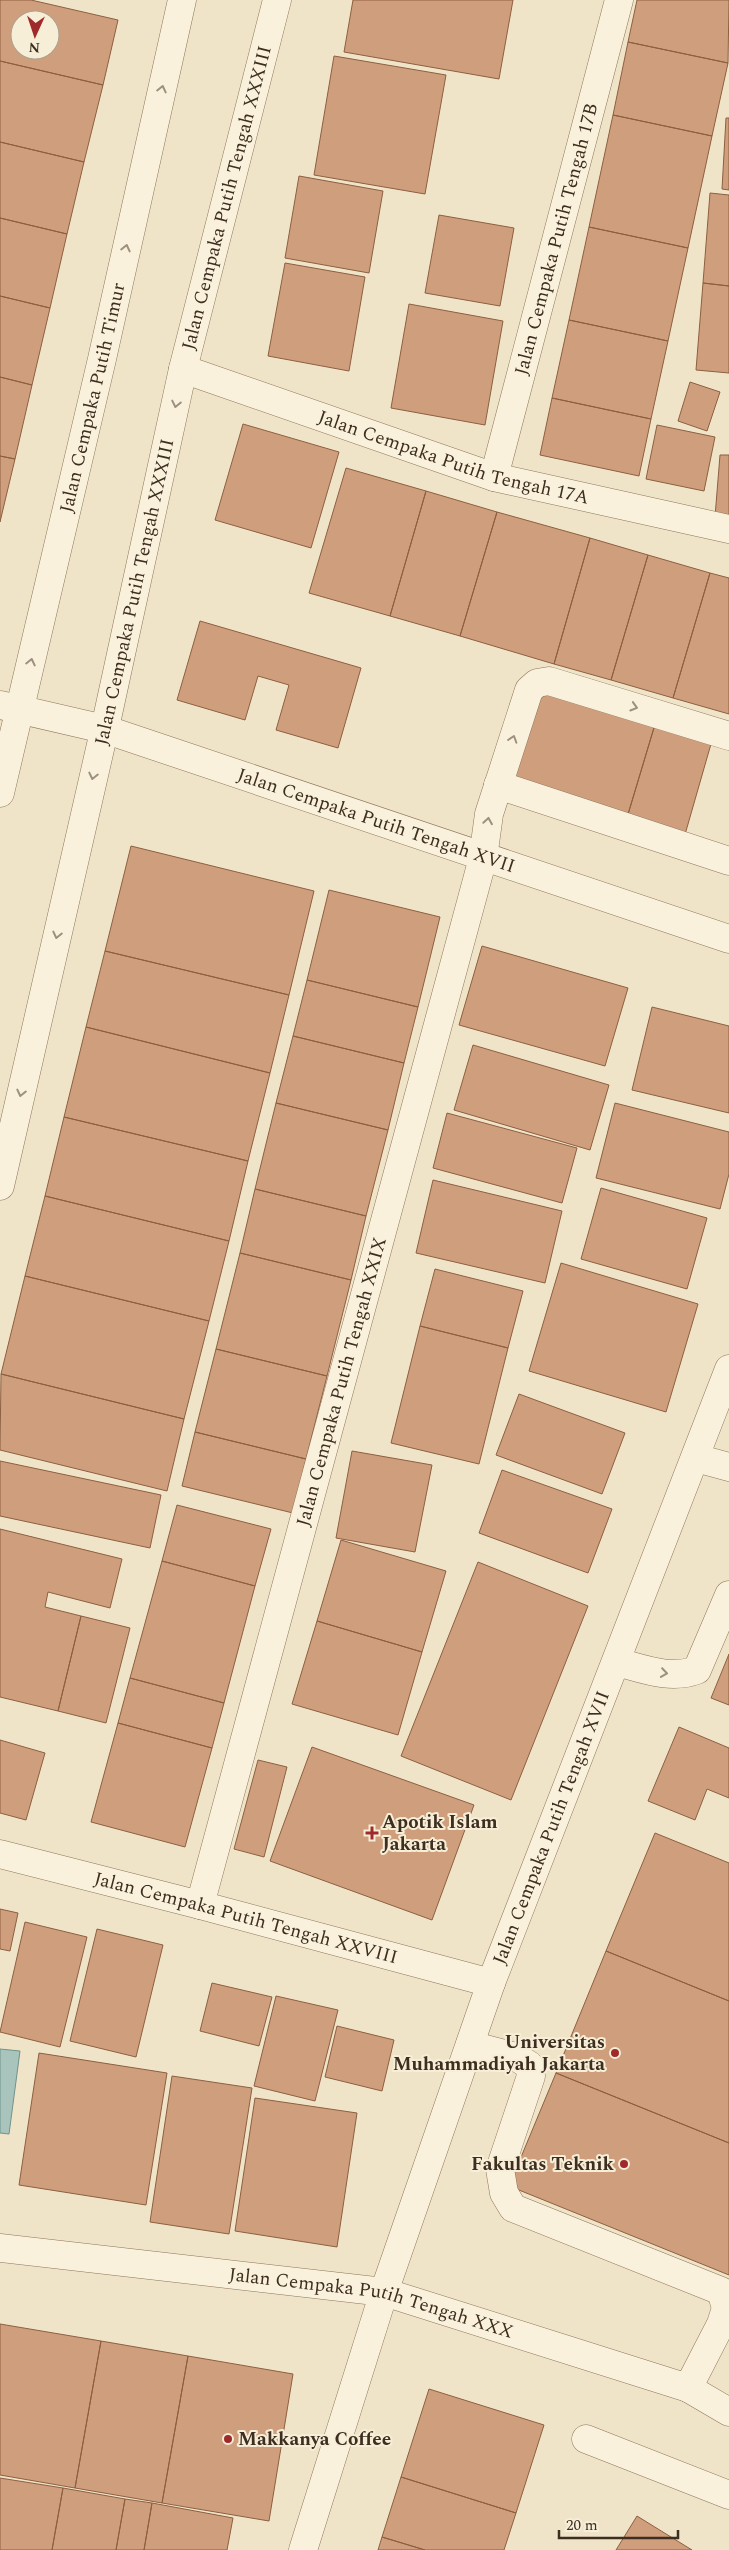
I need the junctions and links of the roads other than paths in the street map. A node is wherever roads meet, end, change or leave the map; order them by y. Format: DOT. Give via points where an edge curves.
graph roads {
  1 [pos="182,0"];
  2 [pos="277,0"];
  3 [pos="619,0"];
  4 [pos="183,369"];
  5 [pos="494,477"];
  6 [pos="729,529"];
  7 [pos="20,710"];
  8 [pos="98,727"];
  9 [pos="729,736"];
  10 [pos="498,785"];
  11 [pos="0,793"];
  12 [pos="482,858"];
  13 [pos="729,861"];
  14 [pos="727,932"];
  15 [pos="0,1186"];
  16 [pos="726,1384"];
  17 [pos="696,1458"];
  18 [pos="729,1467"];
  19 [pos="729,1595"];
  20 [pos="617,1662"];
  21 [pos="0,1854"];
  22 [pos="200,1905"];
  23 [pos="491,1983"];
  24 [pos="470,2045"];
  25 [pos="0,2248"];
  26 [pos="384,2292"];
  27 [pos="688,2388"];
  28 [pos="729,2412"];
  29 [pos="586,2439"];
  30 [pos="729,2494"];
  31 [pos="303,2550"];
  7 -- 1 [label="street, Jalan Cempaka Putih Timur, one-way"];
  2 -- 4 [label="street, Jalan Cempaka Putih Tengah XXXIII"];
  3 -- 5 [label="street, Jalan Cempaka Putih Tengah 17B"];
  4 -- 5 [label="street, Jalan Cempaka Putih Tengah 17A"];
  4 -- 8 [label="street, Jalan Cempaka Putih Tengah XXXIII, one-way"];
  5 -- 6 [label="street, Jalan Cempaka Putih Tengah 17A"];
  7 -- 8 [label="street, Jalan Cempaka Putih Tengah XVII"];
  7 -- 11 [label="street, Jalan Cempaka Putih Timur"];
  8 -- 12 [label="street, Jalan Cempaka Putih Tengah XVII"];
  8 -- 15 [label="street, Jalan Cempaka Putih Tengah XXXIII, one-way"];
  10 -- 9 [label="street, Jalan Cempaka Putih Tengah XXIX, one-way" via="529,690 537,683 549,681"];
  12 -- 10 [label="street, Jalan Cempaka Putih Tengah XXIX, one-way"];
  10 -- 13 [label="street"];
  12 -- 14 [label="street, Jalan Cempaka Putih Tengah XVII"];
  12 -- 22 [label="street, Jalan Cempaka Putih Tengah XXIX"];
  16 -- 17 [label="street, Jalan Cempaka Putih Tengah XVII"];
  17 -- 18 [label="street"];
  17 -- 20 [label="street, Jalan Cempaka Putih Tengah XVII"];
  20 -- 19 [label="street, one-way" via="663,1674 683,1675 697,1670"];
  20 -- 23 [label="street, Jalan Cempaka Putih Tengah XVII"];
  21 -- 22 [label="street, Jalan Cempaka Putih Tengah XXVIII"];
  22 -- 23 [label="street, Jalan Cempaka Putih Tengah XXVIII"];
  23 -- 24 [label="street, Jalan Cempaka Putih Tengah XVII"];
  24 -- 26 [label="street, Jalan Cempaka Putih Tengah XVII"];
  24 -- 27 [label="street" via="516,2057 529,2065 531,2076 500,2169 504,2193 513,2208 721,2291 726,2308 721,2324"];
  25 -- 26 [label="street, Jalan Cempaka Putih Tengah XXX"];
  26 -- 27 [label="street, Jalan Cempaka Putih Tengah XXX"];
  26 -- 31 [label="street, Jalan Cempaka Putih Tengah XVII"];
  27 -- 28 [label="street, Jalan Cempaka Putih Tengah XXX"];
  29 -- 30 [label="street"];
}
